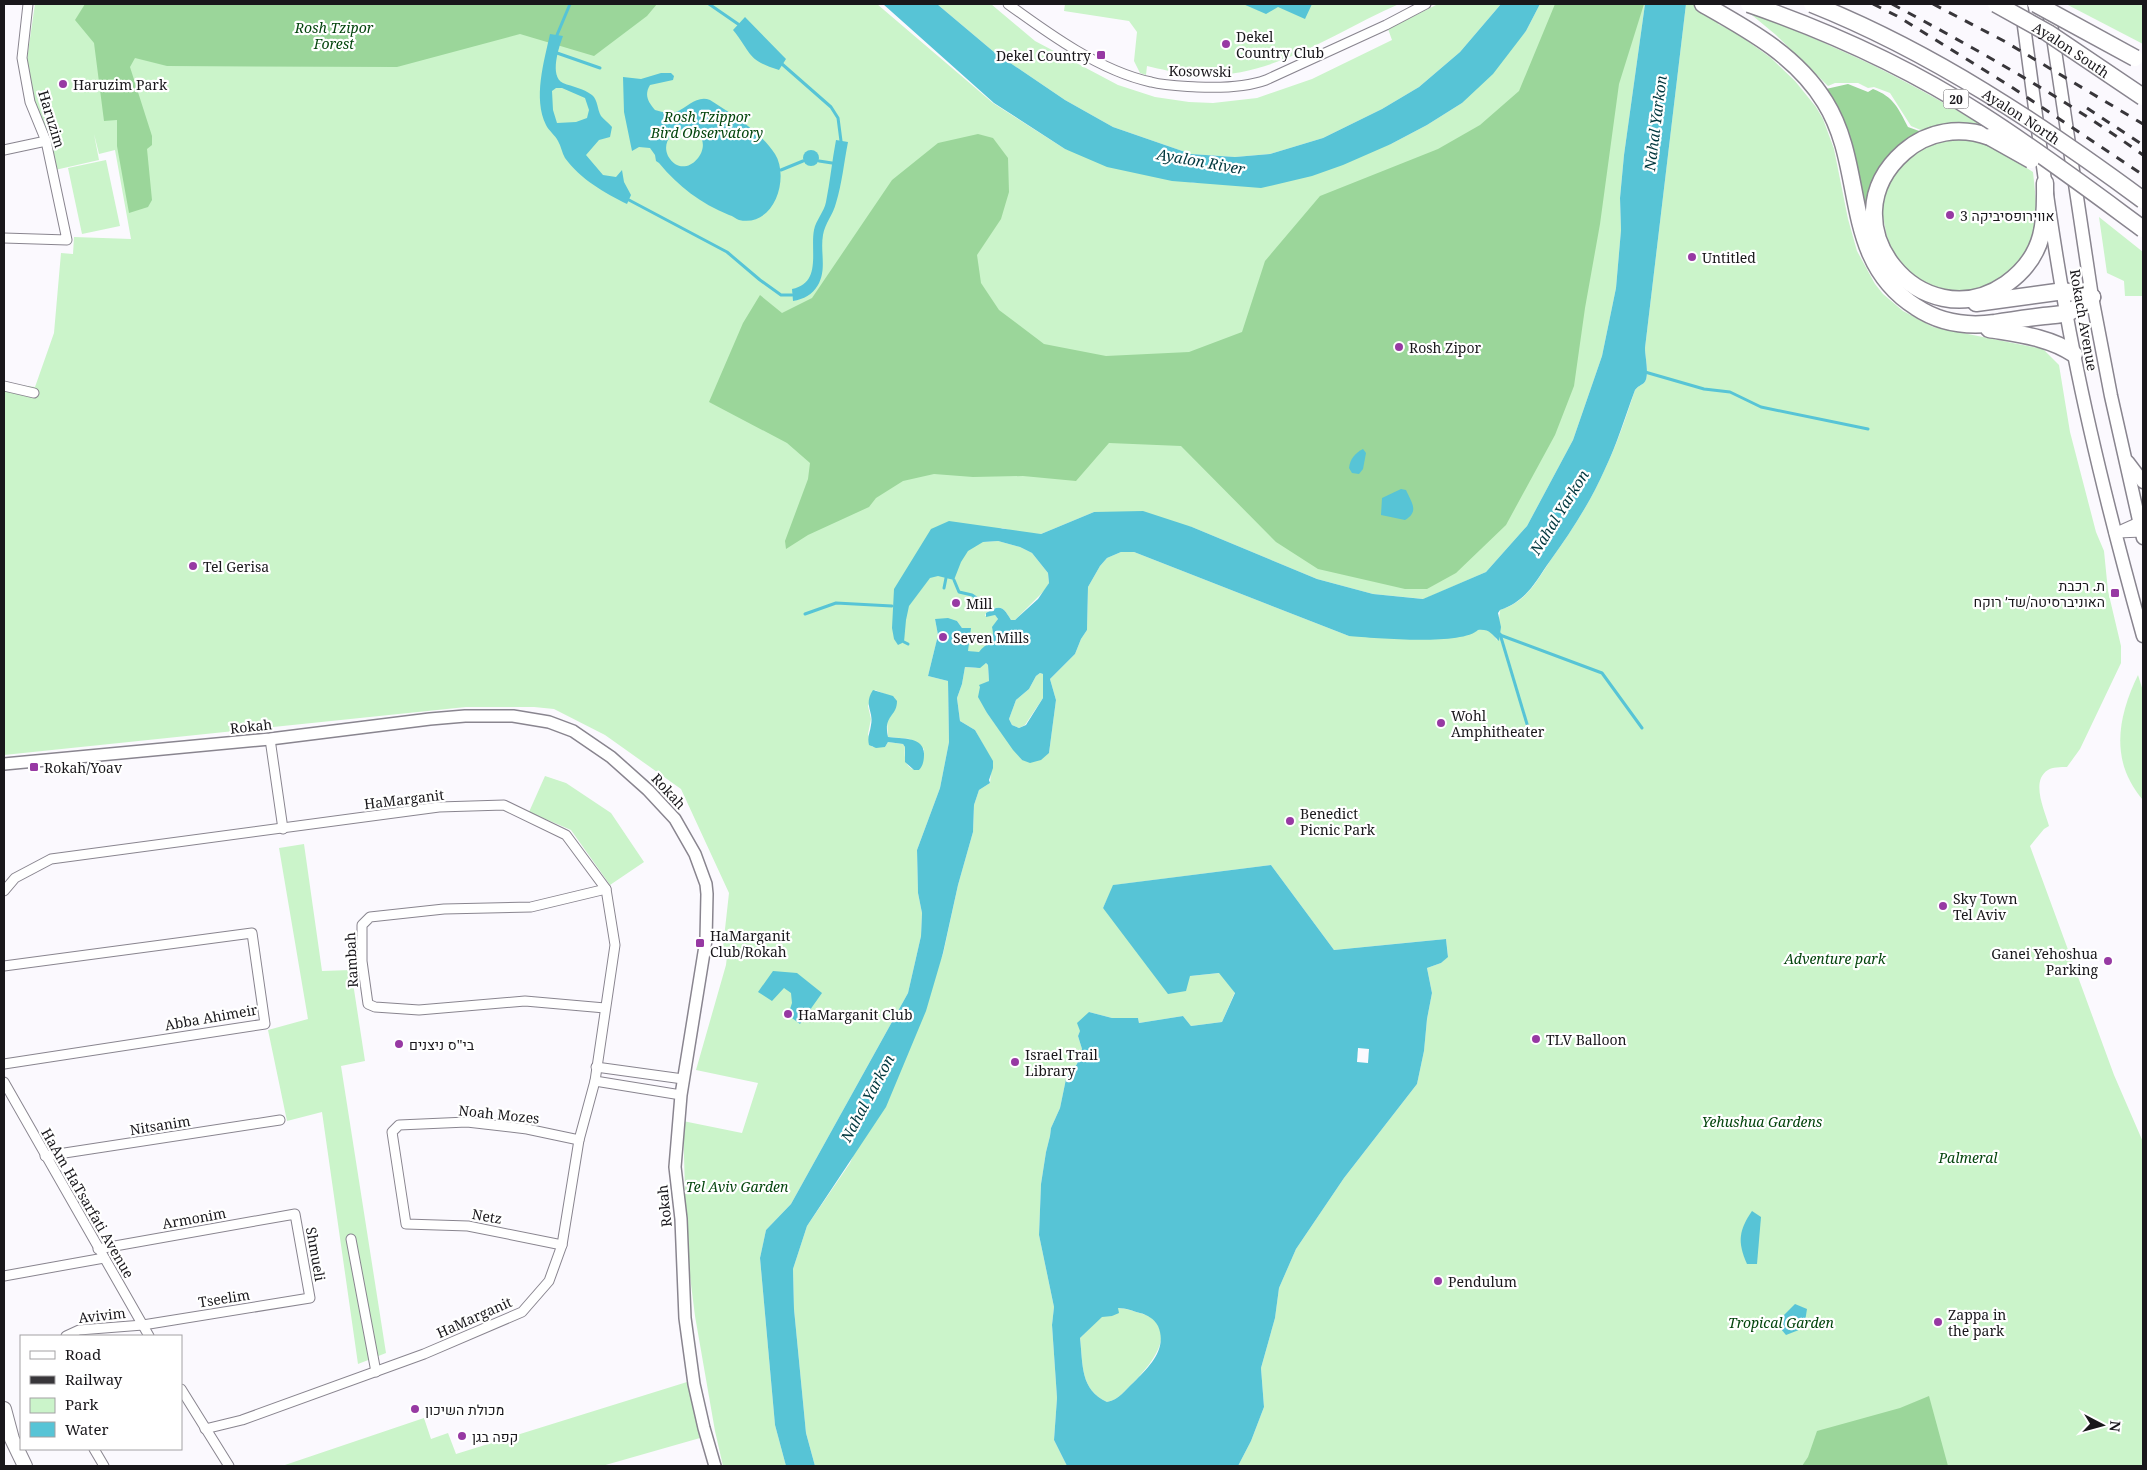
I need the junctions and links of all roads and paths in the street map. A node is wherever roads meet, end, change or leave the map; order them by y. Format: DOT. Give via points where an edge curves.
graph roads {
  1 [pos="28,4"];
  2 [pos="1008,4"];
  3 [pos="1426,4"];
  4 [pos="1703,4"];
  5 [pos="1749,4"];
  6 [pos="1812,4"];
  7 [pos="1996,4"];
  8 [pos="2021,4"];
  9 [pos="2036,4"];
  10 [pos="2048,4"];
  11 [pos="2140,57"];
  12 [pos="2143,97"];
  13 [pos="46,141"];
  14 [pos="4,150"];
  15 [pos="2045,183"];
  16 [pos="2143,200"];
  17 [pos="2127,217"];
  18 [pos="2143,229"];
  19 [pos="4,238"];
  20 [pos="1905,279"];
  21 [pos="2064,292"];
  22 [pos="2092,297"];
  23 [pos="2067,313"];
  24 [pos="1958,323"];
  25 [pos="2074,354"];
  26 [pos="4,386"];
  27 [pos="34,393"];
  28 [pos="2126,458"];
  29 [pos="2143,482"];
  30 [pos="2142,528"];
  31 [pos="2114,533"];
  32 [pos="2143,636"];
  33 [pos="270,739"];
  34 [pos="4,764"];
  35 [pos="283,828"];
  36 [pos="606,889"];
  37 [pos="4,890"];
  38 [pos="4,966"];
  39 [pos="605,1008"];
  40 [pos="4,1064"];
  41 [pos="596,1067"];
  42 [pos="683,1079"];
  43 [pos="595,1081"];
  44 [pos="4,1082"];
  45 [pos="681,1095"];
  46 [pos="280,1120"];
  47 [pos="579,1140"];
  48 [pos="45,1156"];
  49 [pos="295,1214"];
  50 [pos="406,1224"];
  51 [pos="351,1239"];
  52 [pos="562,1245"];
  53 [pos="98,1249"];
  54 [pos="104,1258"];
  55 [pos="4,1276"];
  56 [pos="310,1298"];
  57 [pos="143,1325"];
  58 [pos="68,1335"];
  59 [pos="148,1335"];
  60 [pos="376,1372"];
  61 [pos="182,1392"];
  62 [pos="4,1409"];
  63 [pos="205,1429"];
  64 [pos="95,1450"];
  65 [pos="25,1466"];
  66 [pos="104,1466"];
  67 [pos="229,1466"];
  68 [pos="715,1466"];
  1 -- 13 [label="street, Haruzim" via="22,58 30,102"];
  2 -- 3 [label="street, Kosowski" via="1060,42 1126,74 1153,83 1219,88 1266,80 1386,26"];
  4 -- 24 [label="highway" via="1782,53 1817,91 1839,132 1863,235 1883,278 1920,310"];
  5 -- 17 [label="highway, 20, bridge" via="1834,36 1906,71 1982,115"];
  6 -- 16 [label="highway, Ayalon North / 20, bridge" via="1879,32 1960,77"];
  7 -- 12 [label="highway, Ayalon South, bridge" via="2048,33"];
  8 -- 15 [label="main road, Rokach Avenue"];
  9 -- 11 [label="highway, bridge"];
  10 -- 22 [label="main road, Rokach Avenue"];
  13 -- 14 [label="street"];
  13 -- 19 [label="street, Haruzim" via="67,240"];
  15 -- 20 [label="highway" via="2044,221 2037,247 2021,271 2003,286 1977,296 1956,298 1929,293"];
  15 -- 21 [label="main road, Rokach Avenue"];
  17 -- 18 [label="highway, 20, bridge"];
  17 -- 20 [label="highway, bridge" via="1990,137 1963,131 1932,135 1912,146 1885,172 1874,204 1875,229 1884,253"];
  20 -- 21 [label="highway" via="1932,297 1956,302 1993,302"];
  21 -- 22 [label="highway"];
  21 -- 23 [label="main road, Rokach Avenue"];
  22 -- 23 [label="highway"];
  22 -- 28 [label="main road, Rokach Avenue"];
  23 -- 24 [label="highway" via="1982,324"];
  23 -- 25 [label="main road, Rokach Avenue"];
  24 -- 25 [label="highway" via="2035,337"];
  25 -- 31 [label="main road, Rokach Avenue"];
  26 -- 27 [label="street"];
  28 -- 29 [label="main road"];
  28 -- 30 [label="main road, Rokach Avenue"];
  30 -- 31 [label="street"];
  31 -- 32 [label="main road, Rokach Avenue"];
  33 -- 34 [label="street, Rokah"];
  33 -- 35 [label="street"];
  33 -- 42 [label="street, Rokah" via="439,719 513,716 549,722 573,731 611,757 675,819 695,854 706,884 706,940"];
  35 -- 36 [label="street, HaMarganit" via="439,807 504,805 566,835"];
  35 -- 37 [label="street, HaMarganit" via="51,859 15,878"];
  36 -- 39 [label="street, HaMarganit" via="615,945"];
  36 -- 39 [label="street, Rambah" via="531,906 444,909 370,917 362,925 362,961 368,1004 376,1007 419,1010 525,1001"];
  38 -- 40 [label="street, Abba Ahimeir" via="252,933 266,1024"];
  39 -- 41 [label="street, HaMarganit"];
  41 -- 42 [label="street"];
  41 -- 43 [label="street, HaMarganit"];
  42 -- 45 [label="street, Rokah"];
  43 -- 45 [label="street"];
  43 -- 47 [label="street, HaMarganit"];
  44 -- 48 [label="street, HaAm HaTsarfati Avenue"];
  45 -- 68 [label="street, Rokah" via="675,1167 686,1318 699,1407"];
  46 -- 48 [label="street, Nitsanim"];
  47 -- 50 [label="street, Noah Mozes" via="527,1129 467,1122 399,1125 392,1132"];
  47 -- 52 [label="street, HaMarganit"];
  48 -- 53 [label="street, HaAm HaTsarfati Avenue"];
  49 -- 53 [label="street, Armonim"];
  49 -- 56 [label="street, Shmueli"];
  50 -- 52 [label="street, Netz" via="468,1226"];
  51 -- 60 [label="street"];
  52 -- 60 [label="street, HaMarganit" via="549,1281 522,1312"];
  53 -- 54 [label="street, HaAm HaTsarfati Avenue"];
  54 -- 55 [label="street"];
  54 -- 57 [label="street, HaAm HaTsarfati Avenue"];
  56 -- 57 [label="street, Tseelim"];
  57 -- 58 [label="street, Avivim" via="79,1330"];
  57 -- 59 [label="street, HaAm HaTsarfati Avenue"];
  60 -- 63 [label="street, HaMarganit" via="242,1420"];
  61 -- 63 [label="street"];
  62 -- 65 [label="main road" via="12,1439"];
  63 -- 67 [label="street"];
  64 -- 66 [label="street"];
}
